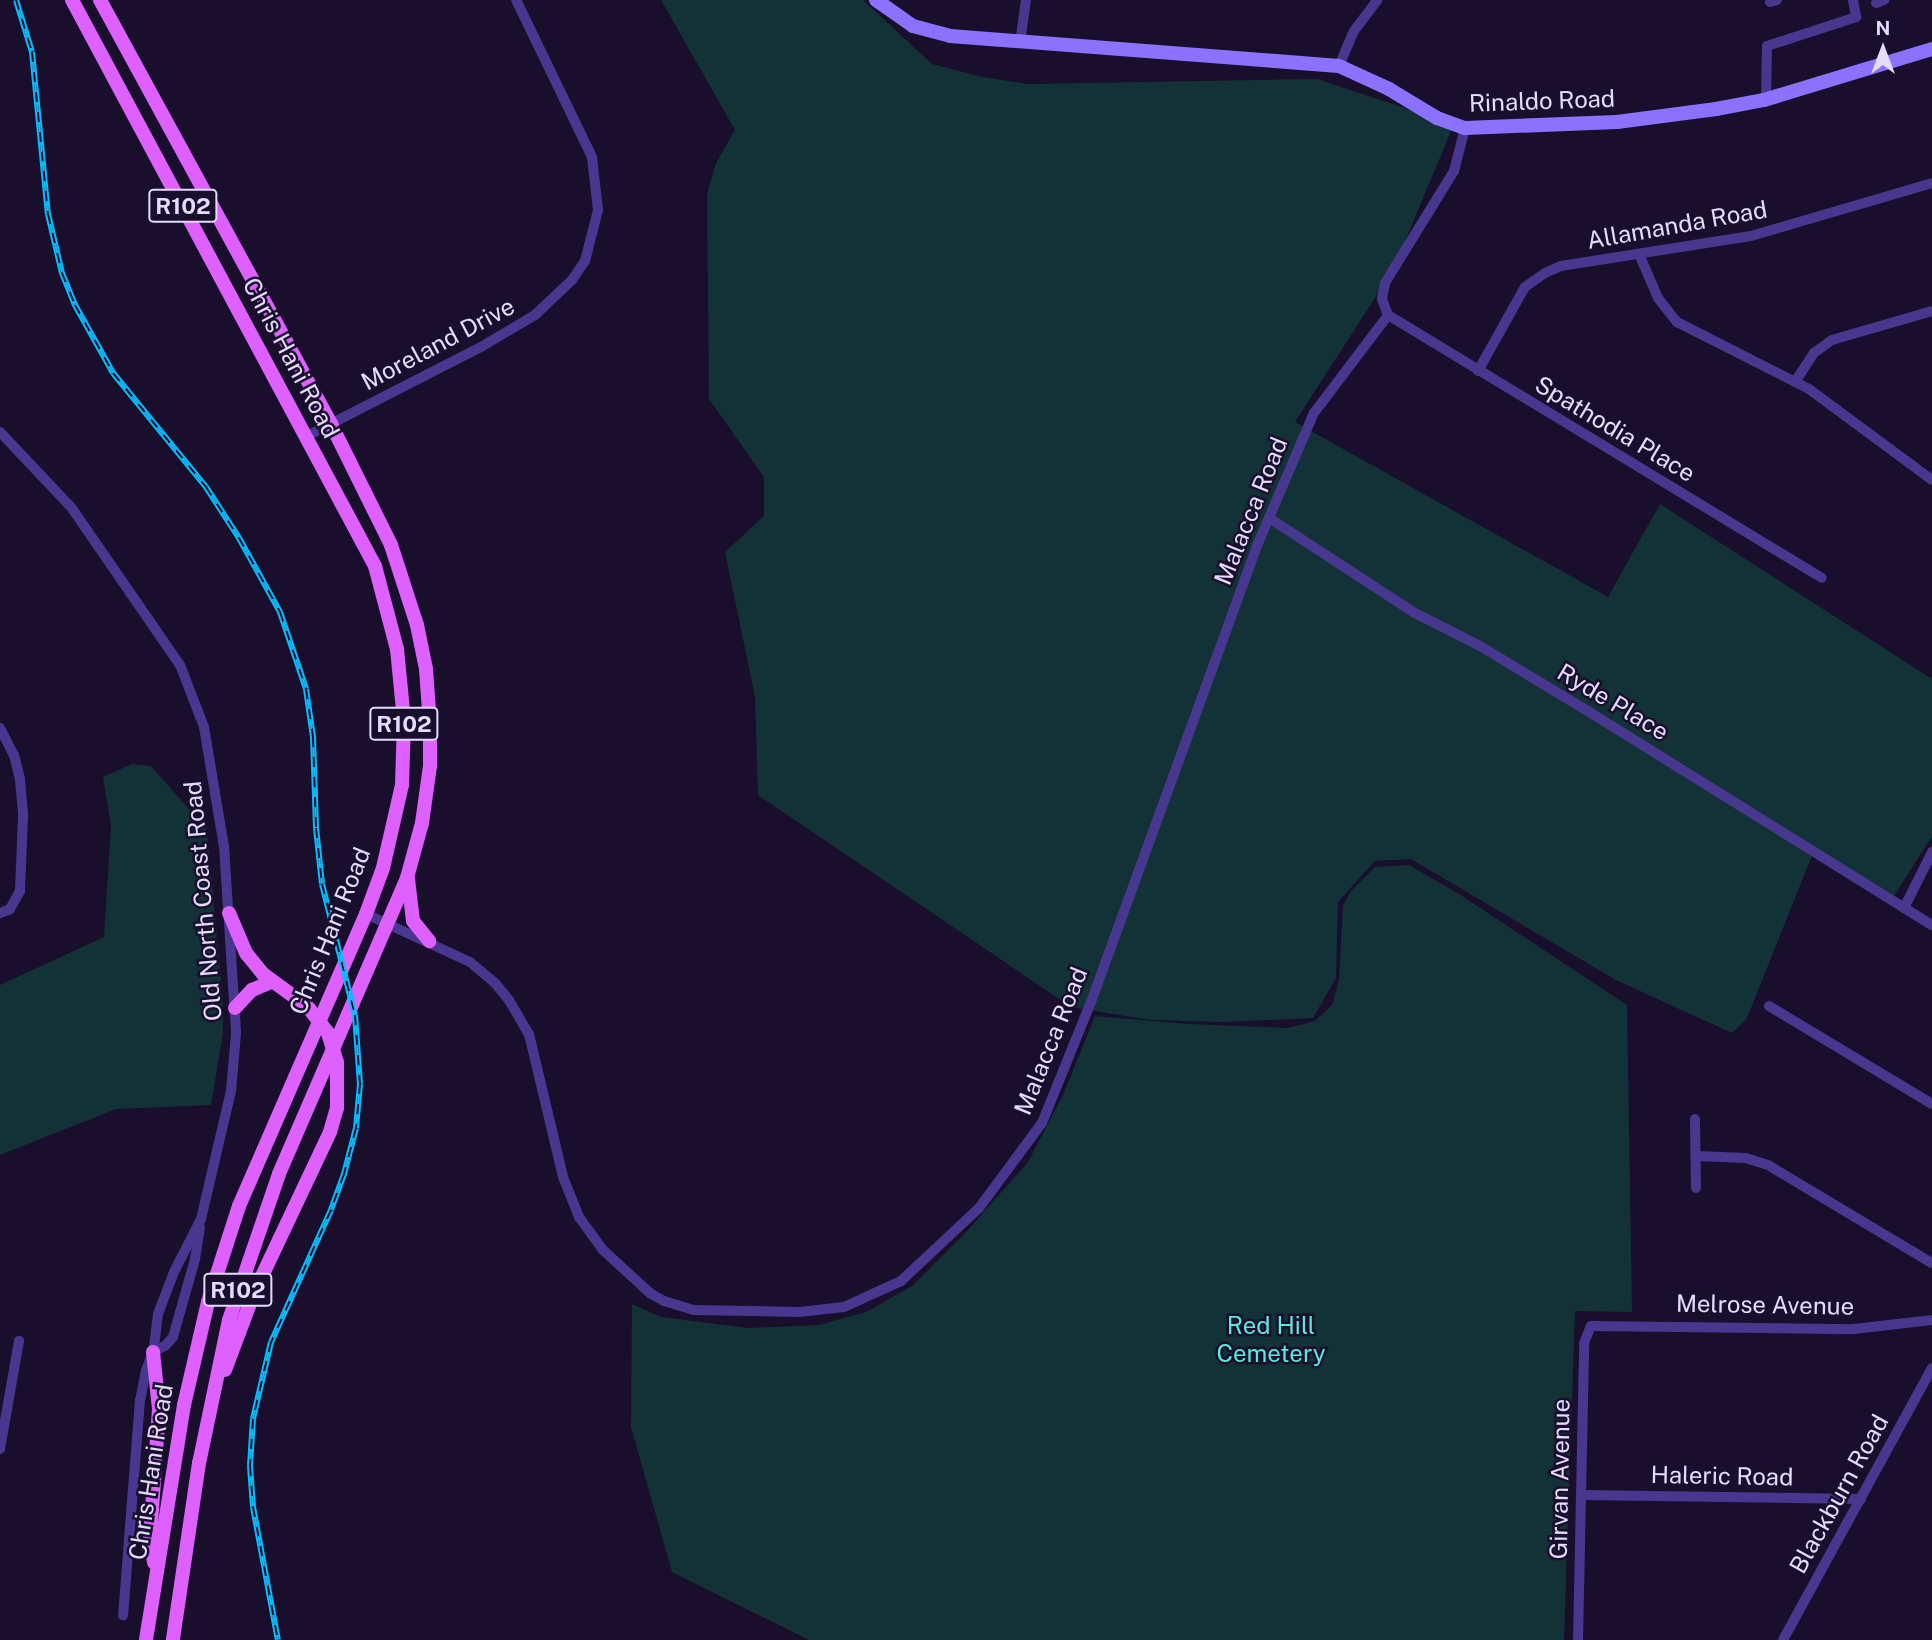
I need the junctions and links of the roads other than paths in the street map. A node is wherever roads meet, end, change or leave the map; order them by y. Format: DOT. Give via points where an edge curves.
graph roads {
  1 [pos="72,0"];
  2 [pos="100,0"];
  3 [pos="516,0"];
  4 [pos="876,0"];
  5 [pos="1026,0"];
  6 [pos="1377,0"];
  7 [pos="1853,0"];
  8 [pos="1020,43"];
  9 [pos="1932,49"];
  10 [pos="1339,66"];
  11 [pos="1766,99"];
  12 [pos="1465,128"];
  13 [pos="1932,183"];
  14 [pos="1639,254"];
  15 [pos="1932,311"];
  16 [pos="1388,315"];
  17 [pos="1478,371"];
  18 [pos="1795,382"];
  19 [pos="331,424"];
  20 [pos="0,432"];
  21 [pos="307,436"];
  22 [pos="1932,480"];
  23 [pos="1269,518"];
  24 [pos="1822,578"];
  25 [pos="0,728"];
  26 [pos="1932,852"];
  27 [pos="407,878"];
  28 [pos="1904,908"];
  29 [pos="0,913"];
  30 [pos="229,913"];
  31 [pos="366,914"];
  32 [pos="388,923"];
  33 [pos="1932,925"];
  34 [pos="429,941"];
  35 [pos="271,982"];
  36 [pos="1769,1006"];
  37 [pos="234,1009"];
  38 [pos="1932,1104"];
  39 [pos="1695,1119"];
  40 [pos="1696,1156"];
  41 [pos="1696,1188"];
  42 [pos="201,1219"];
  43 [pos="1932,1263"];
  44 [pos="1932,1320"];
  45 [pos="1596,1324"];
  46 [pos="19,1341"];
  47 [pos="153,1352"];
  48 [pos="1932,1368"];
  49 [pos="212,1395"];
  50 [pos="0,1449"];
  51 [pos="1582,1495"];
  52 [pos="1861,1499"];
  53 [pos="156,1581"];
  54 [pos="123,1615"];
  55 [pos="176,1635"];
  56 [pos="146,1640"];
  57 [pos="1578,1640"];
  58 [pos="1783,1640"];
  1 -- 21 [label="main road, Chris Hani Road / R102"];
  2 -- 19 [label="main road, Chris Hani Road / R102"];
  3 -- 19 [label="street, Moreland Drive" via="592,157 598,210 585,261 535,315"];
  4 -- 8 [label="street, Rinaldo Road" via="897,17 929,32"];
  5 -- 8 [label="street"];
  6 -- 10 [label="street" via="1353,31"];
  7 -- 11 [label="street" via="1856,17 1767,46"];
  8 -- 10 [label="street, Rinaldo Road"];
  9 -- 11 [label="street, Rinaldo Road"];
  10 -- 12 [label="street, Rinaldo Road"];
  11 -- 12 [label="street, Rinaldo Road" via="1617,122"];
  12 -- 16 [label="street" via="1454,172 1385,283 1382,299"];
  13 -- 14 [label="street, Allamanda Road" via="1768,232"];
  14 -- 17 [label="street, Allamanda Road" via="1561,266 1535,279 1517,299"];
  14 -- 18 [label="street" via="1664,308 1677,322"];
  15 -- 18 [label="street" via="1832,340 1814,353"];
  16 -- 17 [label="street, Spathodia Place"];
  16 -- 23 [label="street, Malacca Road" via="1314,413"];
  17 -- 24 [label="street, Spathodia Place"];
  18 -- 22 [label="street"];
  19 -- 21 [label="street, Moreland Drive"];
  19 -- 27 [label="main road, Chris Hani Road / R102" via="396,557 426,669 430,766 422,823"];
  20 -- 30 [label="street, Old North Coast Road" via="71,506 180,665 211,757"];
  21 -- 31 [label="main road, Chris Hani Road / R102" via="374,566 402,683 402,785 389,846"];
  23 -- 28 [label="street, Ryde Place" via="1415,612 1561,695"];
  23 -- 34 [label="street, Malacca Road" via="1091,1002 1042,1122 979,1208 901,1281 869,1297 821,1311 713,1312 677,1306 639,1284 603,1250 579,1217 563,1177 536,1059 520,1016 484,972"];
  25 -- 29 [label="street" via="14,755 23,816 20,891 10,909"];
  26 -- 28 [label="street"];
  27 -- 32 [label="main road, Chris Hani Road / R102"];
  27 -- 34 [label="main road" via="413,921"];
  28 -- 33 [label="street, Ryde Place"];
  30 -- 35 [label="main road" via="246,953"];
  30 -- 37 [label="street, Old North Coast Road"];
  31 -- 32 [label="street, Malacca Road"];
  31 -- 53 [label="main road, Chris Hani Road / R102" via="239,1206 222,1257 197,1341"];
  32 -- 34 [label="street, Malacca Road"];
  32 -- 49 [label="main road, Chris Hani Road / R102" via="259,1227 229,1320"];
  35 -- 37 [label="main road" via="252,990"];
  35 -- 49 [label="main road, bridge" via="307,1006 328,1033 337,1062 337,1108"];
  36 -- 38 [label="street"];
  37 -- 42 [label="street, Old North Coast Road" via="232,1091"];
  39 -- 40 [label="street"];
  40 -- 41 [label="street"];
  40 -- 43 [label="street" via="1746,1158 1768,1165"];
  42 -- 47 [label="street, Old North Coast Road" via="174,1272 159,1314"];
  42 -- 47 [label="street, Old North Coast Road" via="173,1337"];
  44 -- 45 [label="street, Melrose Avenue" via="1854,1329"];
  45 -- 51 [label="street, Girvan Avenue" via="1587,1330 1584,1343"];
  46 -- 50 [label="street"];
  47 -- 53 [label="main road" via="159,1409 150,1537"];
  47 -- 54 [label="street, Old North Coast Road" via="140,1400"];
  48 -- 52 [label="street, Blackburn Road"];
  49 -- 55 [label="main road, Chris Hani Road / R102"];
  51 -- 52 [label="street, Haleric Road"];
  51 -- 57 [label="street, Girvan Avenue"];
  52 -- 58 [label="street, Blackburn Road"];
  53 -- 56 [label="main road, Chris Hani Road / R102"];
}
